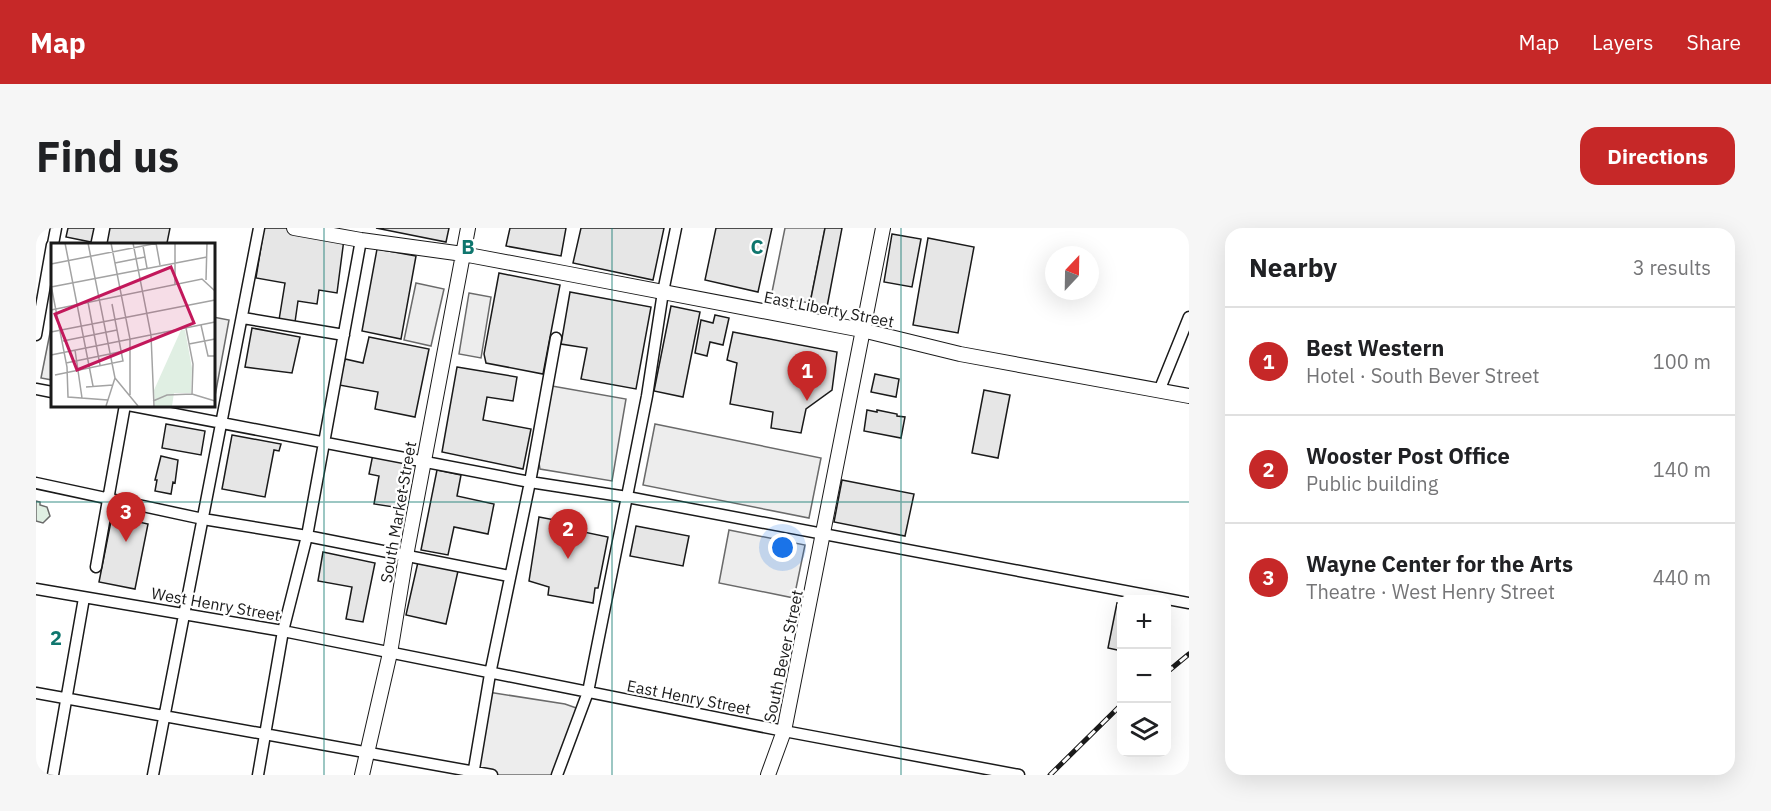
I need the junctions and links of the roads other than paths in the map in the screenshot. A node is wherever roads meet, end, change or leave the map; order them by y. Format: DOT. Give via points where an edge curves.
graph roads {
  1 [pos="56,228"];
  2 [pos="259,228"];
  3 [pos="294,228"];
  4 [pos="468,228"];
  5 [pos="676,228"];
  6 [pos="883,228"];
  7 [pos="361,240"];
  8 [pos="53,243"];
  9 [pos="51,252"];
  10 [pos="463,254"];
  11 [pos="41,284"];
  12 [pos="663,292"];
  13 [pos="1189,316"];
  14 [pos="243,318"];
  15 [pos="862,330"];
  16 [pos="36,335"];
  17 [pos="344,335"];
  18 [pos="556,338"];
  19 [pos="36,389"];
  20 [pos="1159,391"];
  21 [pos="51,392"];
  22 [pos="1189,396"];
  23 [pos="127,406"];
  24 [pos="132,406"];
  25 [pos="223,424"];
  26 [pos="325,443"];
  27 [pos="424,461"];
  28 [pos="530,482"];
  29 [pos="36,483"];
  30 [pos="627,497"];
  31 [pos="108,499"];
  32 [pos="203,519"];
  33 [pos="824,534"];
  34 [pos="307,536"];
  35 [pos="406,555"];
  36 [pos="96,567"];
  37 [pos="509,576"];
  38 [pos="36,589"];
  39 [pos="84,598"];
  40 [pos="1189,603"];
  41 [pos="185,613"];
  42 [pos="283,631"];
  43 [pos="390,653"];
  44 [pos="490,674"];
  45 [pos="588,692"];
  46 [pos="36,693"];
  47 [pos="66,699"];
  48 [pos="165,716"];
  49 [pos="784,731"];
  50 [pos="267,734"];
  51 [pos="366,754"];
  52 [pos="473,773"];
  53 [pos="53,775"];
  54 [pos="153,775"];
  55 [pos="258,775"];
  56 [pos="362,775"];
  57 [pos="492,775"];
  58 [pos="557,775"];
  59 [pos="768,775"];
  60 [pos="1018,775"];
  1 -- 8 [label="street"];
  2 -- 14 [label="street"];
  3 -- 7 [label="main road, East Liberty Street"];
  4 -- 10 [label="main road, South Market Street"];
  5 -- 12 [label="street"];
  6 -- 15 [label="main road, South Bever Street"];
  7 -- 10 [label="main road, East Liberty Street"];
  7 -- 17 [label="street"];
  9 -- 11 [label="street"];
  10 -- 12 [label="main road, East Liberty Street"];
  10 -- 27 [label="main road, South Market Street"];
  11 -- 16 [label="street"];
  12 -- 15 [label="main road, East Liberty Street"];
  12 -- 30 [label="street"];
  13 -- 20 [label="street"];
  14 -- 17 [label="street"];
  14 -- 25 [label="street"];
  15 -- 20 [label="main road, East Liberty Street" via="960,354"];
  15 -- 33 [label="main road, South Bever Street"];
  17 -- 26 [label="street"];
  18 -- 28 [label="street"];
  19 -- 21 [label="street"];
  20 -- 22 [label="main road, East Liberty Street"];
  23 -- 31 [label="street"];
  24 -- 25 [label="street"];
  25 -- 26 [label="street"];
  25 -- 32 [label="street"];
  26 -- 27 [label="street"];
  26 -- 34 [label="street"];
  27 -- 28 [label="street"];
  27 -- 35 [label="main road, South Market Street"];
  28 -- 30 [label="street"];
  28 -- 37 [label="street"];
  29 -- 31 [label="street"];
  30 -- 33 [label="street"];
  30 -- 45 [label="street"];
  31 -- 32 [label="street"];
  31 -- 36 [label="street"];
  32 -- 34 [label="street"];
  32 -- 41 [label="street"];
  33 -- 40 [label="street"];
  33 -- 49 [label="main road, South Bever Street"];
  34 -- 35 [label="street"];
  34 -- 42 [label="street"];
  35 -- 37 [label="street"];
  35 -- 43 [label="main road, South Market Street"];
  37 -- 44 [label="street"];
  38 -- 39 [label="street, West Henry Street"];
  39 -- 41 [label="street, West Henry Street"];
  39 -- 47 [label="street"];
  41 -- 42 [label="street, West Henry Street"];
  41 -- 48 [label="street"];
  42 -- 43 [label="street, West Henry Street"];
  42 -- 50 [label="street"];
  43 -- 44 [label="street, East Henry Street"];
  43 -- 51 [label="main road, South Market Street"];
  44 -- 45 [label="street, East Henry Street"];
  44 -- 52 [label="street"];
  45 -- 49 [label="street, East Henry Street"];
  45 -- 58 [label="street"];
  46 -- 47 [label="street"];
  47 -- 48 [label="street"];
  47 -- 53 [label="street"];
  48 -- 50 [label="street"];
  48 -- 54 [label="street"];
  49 -- 59 [label="main road, South Bever Street"];
  49 -- 60 [label="street, East Henry Street"];
  50 -- 51 [label="street"];
  50 -- 55 [label="street"];
  51 -- 52 [label="street"];
  51 -- 56 [label="main road, South Market Street"];
  52 -- 57 [label="street"];
}
